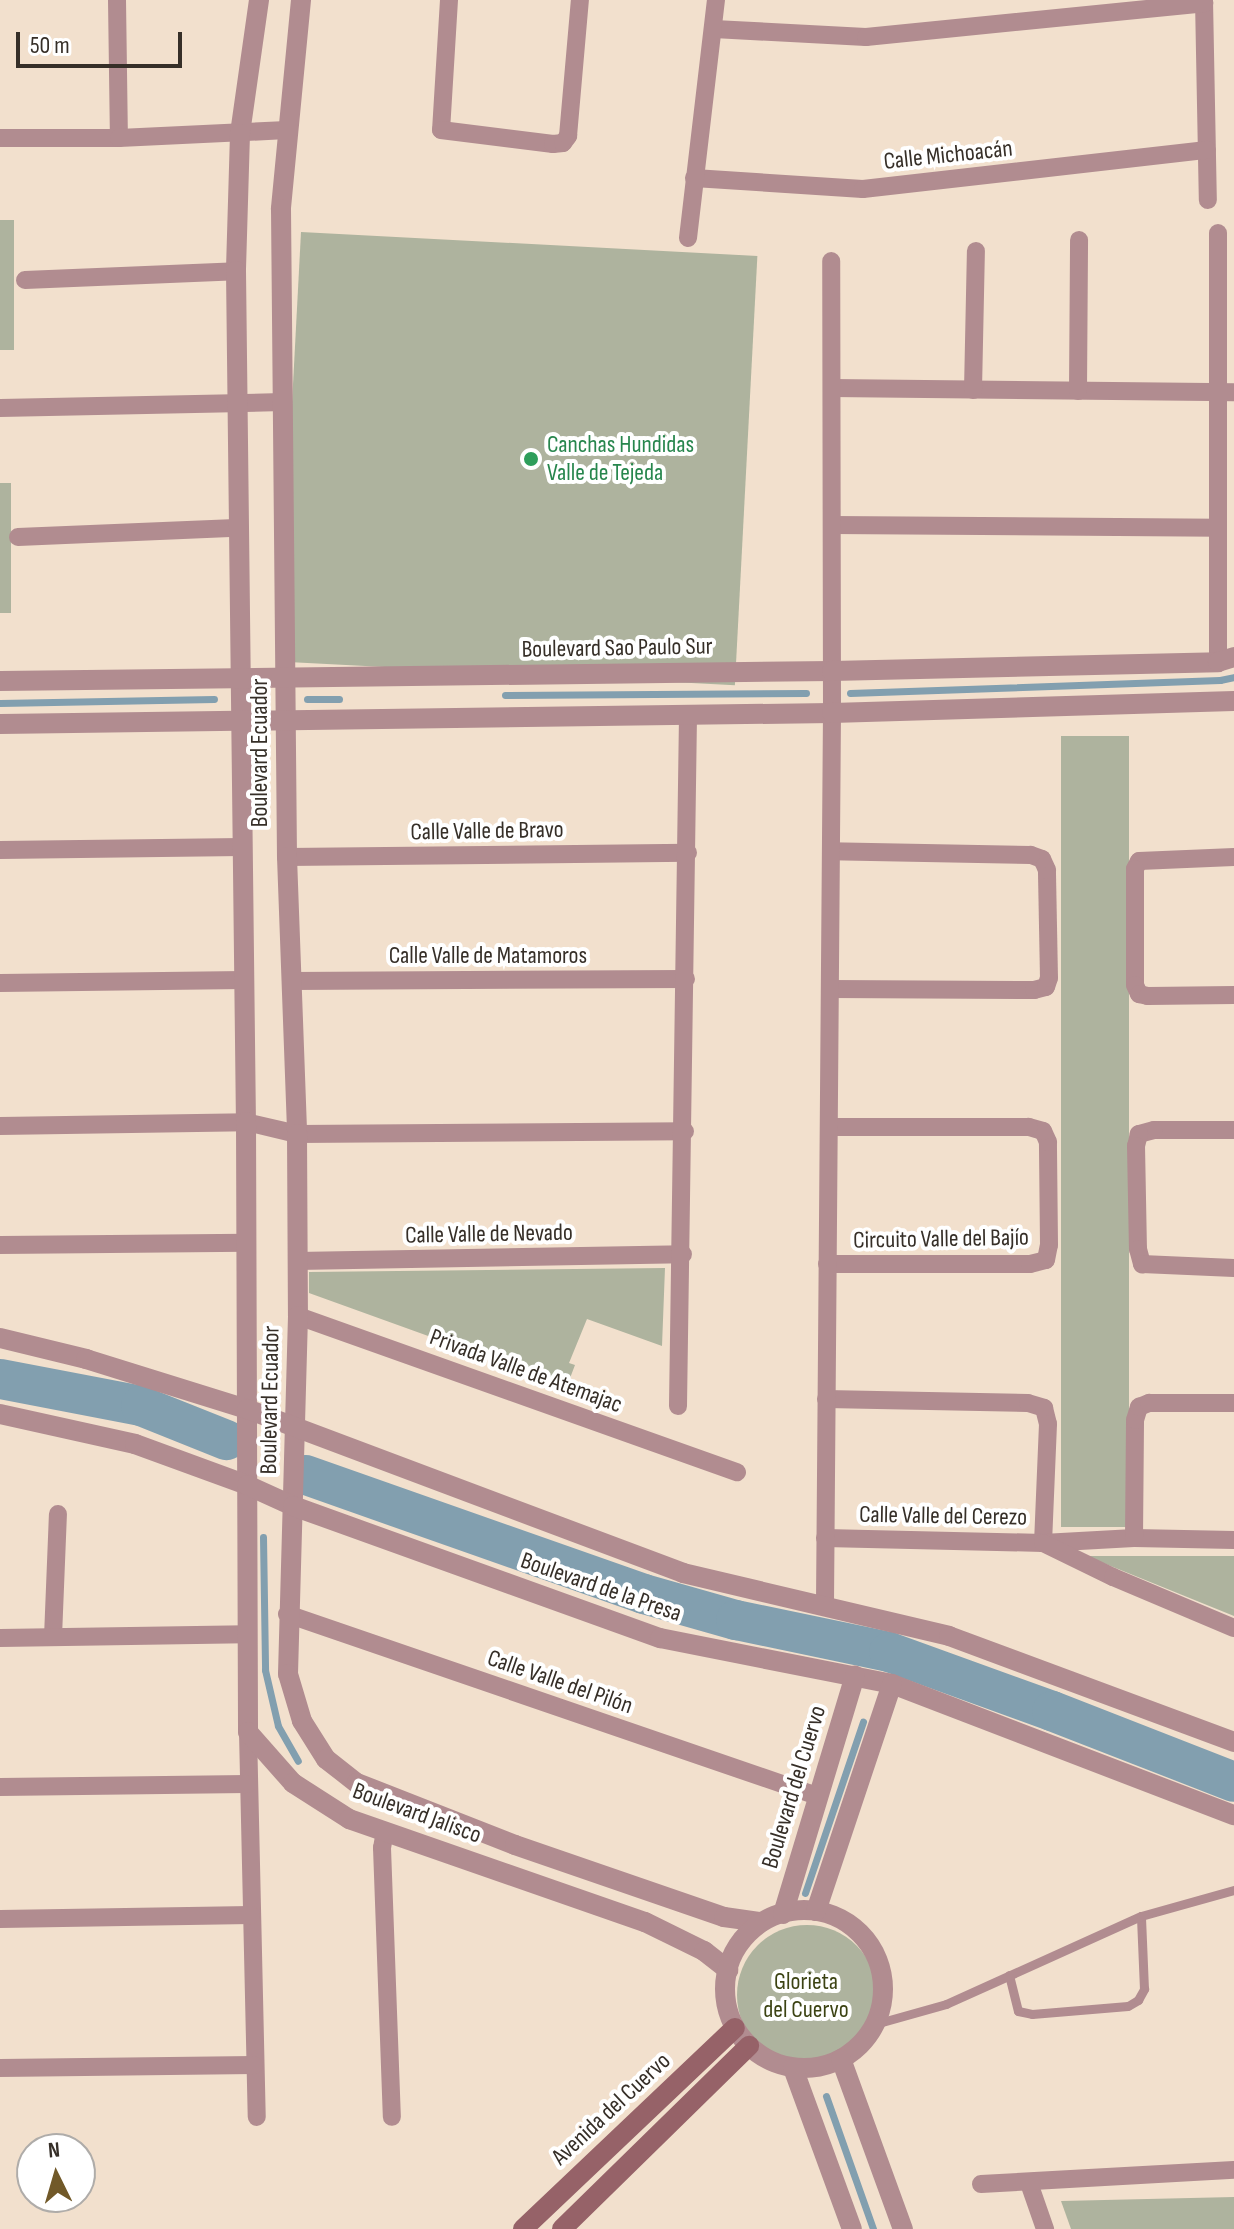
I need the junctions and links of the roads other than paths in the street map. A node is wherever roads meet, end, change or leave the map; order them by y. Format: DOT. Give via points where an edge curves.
graph roads {
  1 [pos="117,0"];
  2 [pos="259,0"];
  3 [pos="301,0"];
  4 [pos="449,0"];
  5 [pos="580,0"];
  6 [pos="716,0"];
  7 [pos="1204,1"];
  8 [pos="714,29"];
  9 [pos="287,130"];
  10 [pos="240,134"];
  11 [pos="0,138"];
  12 [pos="119,138"];
  13 [pos="1207,150"];
  14 [pos="694,178"];
  15 [pos="1208,200"];
  16 [pos="1218,233"];
  17 [pos="688,238"];
  18 [pos="1079,240"];
  19 [pos="976,251"];
  20 [pos="831,261"];
  21 [pos="236,271"];
  22 [pos="25,280"];
  23 [pos="832,388"];
  24 [pos="973,390"];
  25 [pos="1078,391"];
  26 [pos="1226,392"];
  27 [pos="283,402"];
  28 [pos="236,404"];
  29 [pos="0,408"];
  30 [pos="832,525"];
  31 [pos="236,528"];
  32 [pos="1218,528"];
  33 [pos="18,537"];
  34 [pos="1226,660"];
  35 [pos="832,671"];
  36 [pos="241,677"];
  37 [pos="285,677"];
  38 [pos="0,681"];
  39 [pos="1234,701"];
  40 [pos="832,713"];
  41 [pos="688,714"];
  42 [pos="240,720"];
  43 [pos="286,720"];
  44 [pos="0,724"];
  45 [pos="242,847"];
  46 [pos="0,850"];
  47 [pos="831,851"];
  48 [pos="688,853"];
  49 [pos="287,857"];
  50 [pos="1234,857"];
  51 [pos="686,979"];
  52 [pos="244,980"];
  53 [pos="291,981"];
  54 [pos="0,983"];
  55 [pos="830,989"];
  56 [pos="1234,995"];
  57 [pos="246,1122"];
  58 [pos="0,1126"];
  59 [pos="829,1127"];
  60 [pos="1234,1130"];
  61 [pos="685,1131"];
  62 [pos="297,1134"];
  63 [pos="247,1243"];
  64 [pos="0,1245"];
  65 [pos="683,1254"];
  66 [pos="297,1261"];
  67 [pos="827,1264"];
  68 [pos="1234,1268"];
  69 [pos="298,1316"];
  70 [pos="0,1338"];
  71 [pos="826,1399"];
  72 [pos="1234,1403"];
  73 [pos="678,1406"];
  74 [pos="247,1409"];
  75 [pos="0,1414"];
  76 [pos="296,1429"];
  77 [pos="737,1472"];
  78 [pos="247,1485"];
  79 [pos="293,1506"];
  80 [pos="58,1514"];
  81 [pos="825,1538"];
  82 [pos="1134,1538"];
  83 [pos="1234,1540"];
  84 [pos="1043,1543"];
  85 [pos="825,1603"];
  86 [pos="287,1614"];
  87 [pos="1234,1628"];
  88 [pos="245,1634"];
  89 [pos="53,1637"];
  90 [pos="0,1638"];
  91 [pos="855,1676"];
  92 [pos="892,1684"];
  93 [pos="248,1732"];
  94 [pos="1234,1742"];
  95 [pos="247,1784"];
  96 [pos="0,1787"];
  97 [pos="817,1796"];
  98 [pos="1234,1815"];
  99 [pos="385,1831"];
  100 [pos="1234,1890"];
  101 [pos="816,1911"];
  102 [pos="783,1914"];
  103 [pos="251,1915"];
  104 [pos="1141,1916"];
  105 [pos="0,1919"];
  106 [pos="761,1922"];
  107 [pos="728,1970"];
  108 [pos="1009,1975"];
  109 [pos="875,2024"];
  110 [pos="735,2028"];
  111 [pos="749,2046"];
  112 [pos="841,2059"];
  113 [pos="254,2065"];
  114 [pos="0,2068"];
  115 [pos="793,2068"];
  116 [pos="257,2117"];
  117 [pos="392,2117"];
  118 [pos="1234,2170"];
  119 [pos="1029,2183"];
  120 [pos="981,2184"];
  121 [pos="523,2229"];
  122 [pos="562,2229"];
  123 [pos="852,2229"];
  124 [pos="903,2229"];
  125 [pos="1045,2229"];
  1 -- 12 [label="street"];
  2 -- 10 [label="street, Boulevard Ecuador"];
  3 -- 9 [label="street, Boulevard Ecuador"];
  4 -- 5 [label="street" via="441,130 553,144 568,136"];
  6 -- 8 [label="street"];
  7 -- 8 [label="street" via="866,37"];
  7 -- 13 [label="street"];
  8 -- 14 [label="street"];
  9 -- 10 [label="street"];
  9 -- 27 [label="street, Boulevard Ecuador" via="281,209"];
  10 -- 12 [label="street"];
  10 -- 21 [label="street, Boulevard Ecuador"];
  11 -- 12 [label="street"];
  13 -- 14 [label="street, Calle Michoacán" via="863,189"];
  13 -- 15 [label="street"];
  14 -- 17 [label="street"];
  16 -- 26 [label="street"];
  18 -- 25 [label="street"];
  19 -- 24 [label="street"];
  20 -- 23 [label="street"];
  21 -- 22 [label="street"];
  21 -- 28 [label="street, Boulevard Ecuador"];
  23 -- 24 [label="street"];
  23 -- 30 [label="street"];
  24 -- 25 [label="street"];
  25 -- 26 [label="street"];
  26 -- 32 [label="street"];
  27 -- 28 [label="street"];
  27 -- 37 [label="street, Boulevard Ecuador"];
  28 -- 29 [label="street"];
  28 -- 31 [label="street, Boulevard Ecuador"];
  30 -- 32 [label="street"];
  30 -- 35 [label="street"];
  31 -- 33 [label="street"];
  31 -- 36 [label="street, Boulevard Ecuador"];
  32 -- 34 [label="street"];
  34 -- 35 [label="street, Boulevard Sao Paulo Sur"];
  35 -- 37 [label="street, Boulevard Sao Paulo Sur"];
  35 -- 40 [label="street"];
  36 -- 37 [label="street, Boulevard Sao Paulo Sur"];
  36 -- 38 [label="street, Boulevard Sao Paulo Sur"];
  36 -- 42 [label="street, Boulevard Ecuador"];
  37 -- 43 [label="street, Boulevard Ecuador"];
  39 -- 40 [label="street"];
  40 -- 41 [label="street"];
  40 -- 47 [label="street"];
  41 -- 43 [label="street"];
  41 -- 48 [label="street"];
  42 -- 43 [label="street"];
  42 -- 44 [label="street"];
  42 -- 45 [label="street, Boulevard Ecuador"];
  43 -- 49 [label="street, Boulevard Ecuador"];
  45 -- 46 [label="street"];
  45 -- 52 [label="street, Boulevard Ecuador"];
  47 -- 55 [label="street"];
  47 -- 55 [label="street" via="1042,859 1047,870 1049,978 1046,987 1034,990"];
  48 -- 49 [label="street, Calle Valle de Bravo"];
  48 -- 51 [label="street"];
  49 -- 53 [label="street, Boulevard Ecuador"];
  50 -- 56 [label="street" via="1139,861 1135,869 1139,994"];
  51 -- 53 [label="street, Calle Valle de Matamoros"];
  51 -- 61 [label="street"];
  52 -- 54 [label="street"];
  52 -- 57 [label="street, Boulevard Ecuador"];
  53 -- 62 [label="street, Boulevard Ecuador"];
  55 -- 59 [label="street"];
  57 -- 58 [label="street"];
  57 -- 62 [label="street"];
  57 -- 63 [label="street, Boulevard Ecuador"];
  59 -- 67 [label="street"];
  59 -- 67 [label="street, Circuito Valle del Bajío" via="1043,1131 1048,1142 1049,1245 1046,1260 1030,1264"];
  60 -- 68 [label="street" via="1154,1130 1139,1134 1136,1146 1142,1264"];
  61 -- 62 [label="street"];
  61 -- 65 [label="street"];
  62 -- 66 [label="street, Boulevard Ecuador"];
  63 -- 64 [label="street"];
  63 -- 74 [label="street, Boulevard Ecuador"];
  65 -- 66 [label="street, Calle Valle de Nevado"];
  65 -- 73 [label="street"];
  66 -- 69 [label="street, Boulevard Ecuador"];
  67 -- 71 [label="street"];
  69 -- 76 [label="street, Boulevard Ecuador"];
  69 -- 77 [label="street, Privada Valle de Atemajac"];
  70 -- 74 [label="street, Boulevard de la Presa"];
  71 -- 81 [label="street"];
  71 -- 84 [label="street" via="1028,1403 1044,1408 1048,1424"];
  72 -- 82 [label="street" via="1139,1407"];
  74 -- 76 [label="street, Boulevard de la Presa"];
  74 -- 78 [label="street, Boulevard Ecuador"];
  75 -- 78 [label="street, Boulevard de la Presa" via="135,1444"];
  76 -- 79 [label="street, Boulevard Ecuador"];
  76 -- 85 [label="street, Boulevard de la Presa" via="683,1573"];
  78 -- 79 [label="street, Boulevard de la Presa"];
  78 -- 88 [label="street"];
  79 -- 86 [label="street, Boulevard Jalisco"];
  79 -- 91 [label="street, Boulevard de la Presa" via="660,1638"];
  80 -- 89 [label="street"];
  81 -- 84 [label="street, Calle Valle del Cerezo"];
  81 -- 85 [label="street"];
  82 -- 83 [label="street"];
  82 -- 84 [label="street"];
  84 -- 87 [label="street, Calle Valle del Cerezo"];
  85 -- 94 [label="street, Boulevard de la Presa" via="949,1636"];
  86 -- 97 [label="street, Calle Valle del Pilón"];
  86 -- 106 [label="street, Boulevard Jalisco" via="288,1674 302,1721 326,1759 348,1777 529,1850 724,1917"];
  88 -- 89 [label="street"];
  88 -- 93 [label="street"];
  89 -- 90 [label="street"];
  91 -- 92 [label="street, Boulevard de la Presa"];
  91 -- 97 [label="street, Boulevard del Cuervo"];
  92 -- 98 [label="street, Boulevard de la Presa"];
  92 -- 101 [label="street"];
  93 -- 95 [label="street"];
  93 -- 99 [label="street, Boulevard Jalisco" via="283,1774 320,1803"];
  95 -- 96 [label="street"];
  95 -- 103 [label="street"];
  97 -- 102 [label="street, Boulevard del Cuervo"];
  99 -- 107 [label="street, Boulevard Jalisco" via="645,1922 704,1951"];
  99 -- 117 [label="street"];
  100 -- 104 [label="lane"];
  101 -- 102 [label="street"];
  101 -- 109 [label="street" via="847,1923 874,1953 883,1993"];
  102 -- 106 [label="street"];
  103 -- 105 [label="street"];
  103 -- 113 [label="street"];
  104 -- 108 [label="lane"];
  104 -- 108 [label="lane" via="1144,1989 1128,2006 1018,2011"];
  106 -- 107 [label="street" via="742,1941"];
  107 -- 110 [label="street" via="726,2003"];
  108 -- 109 [label="lane" via="946,2004"];
  109 -- 112 [label="street"];
  110 -- 111 [label="street"];
  110 -- 121 [label="main road, Avenida del Cuervo"];
  111 -- 115 [label="street"];
  111 -- 122 [label="main road, Avenida del Cuervo"];
  112 -- 115 [label="street"];
  112 -- 124 [label="street"];
  113 -- 114 [label="street"];
  113 -- 116 [label="street"];
  115 -- 123 [label="street"];
  118 -- 119 [label="street"];
  119 -- 120 [label="street"];
  119 -- 125 [label="street"];
}
